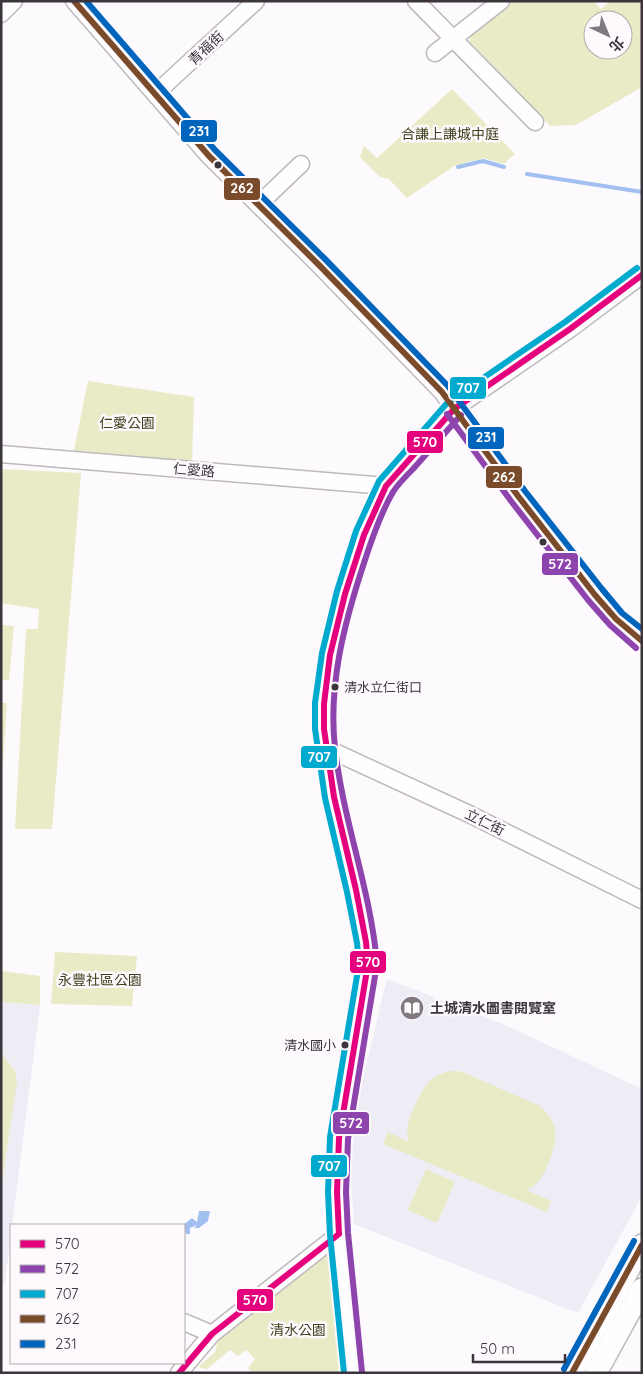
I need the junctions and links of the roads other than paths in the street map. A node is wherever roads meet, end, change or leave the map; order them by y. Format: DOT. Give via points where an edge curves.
graph roads {
  1 [pos="14,1"];
  2 [pos="74,1"];
  3 [pos="256,1"];
  4 [pos="416,1"];
  5 [pos="501,1"];
  6 [pos="1,14"];
  7 [pos="453,38"];
  8 [pos="435,53"];
  9 [pos="155,94"];
  10 [pos="535,122"];
  11 [pos="301,164"];
  12 [pos="258,205"];
  13 [pos="642,275"];
  14 [pos="454,409"];
  15 [pos="1,454"];
  16 [pos="386,486"];
  17 [pos="642,641"];
  18 [pos="326,748"];
  19 [pos="642,900"];
  20 [pos="339,1234"];
  21 [pos="642,1245"];
  22 [pos="642,1289"];
  23 [pos="185,1322"];
  24 [pos="212,1334"];
  25 [pos="179,1373"];
  26 [pos="353,1373"];
  27 [pos="572,1373"];
  28 [pos="596,1373"];
  1 -- 6 [label="street"];
  2 -- 9 [label="street"];
  3 -- 9 [label="street, 青福街"];
  4 -- 7 [label="street"];
  5 -- 7 [label="street"];
  7 -- 8 [label="street"];
  7 -- 10 [label="street"];
  9 -- 12 [label="street" via="209,156"];
  11 -- 12 [label="street"];
  12 -- 14 [label="street" via="442,392"];
  13 -- 14 [label="street" via="570,330"];
  14 -- 16 [label="street"];
  14 -- 17 [label="street" via="595,595"];
  15 -- 16 [label="street, 仁愛路"];
  16 -- 18 [label="street" via="364,535 344,594 330,655 324,704"];
  18 -- 19 [label="street, 立仁街"];
  18 -- 20 [label="street" via="368,964 339,1138"];
  20 -- 24 [label="street"];
  20 -- 26 [label="street"];
  21 -- 27 [label="main road"];
  22 -- 28 [label="main road"];
  23 -- 24 [label="street"];
  24 -- 25 [label="street"];
}
